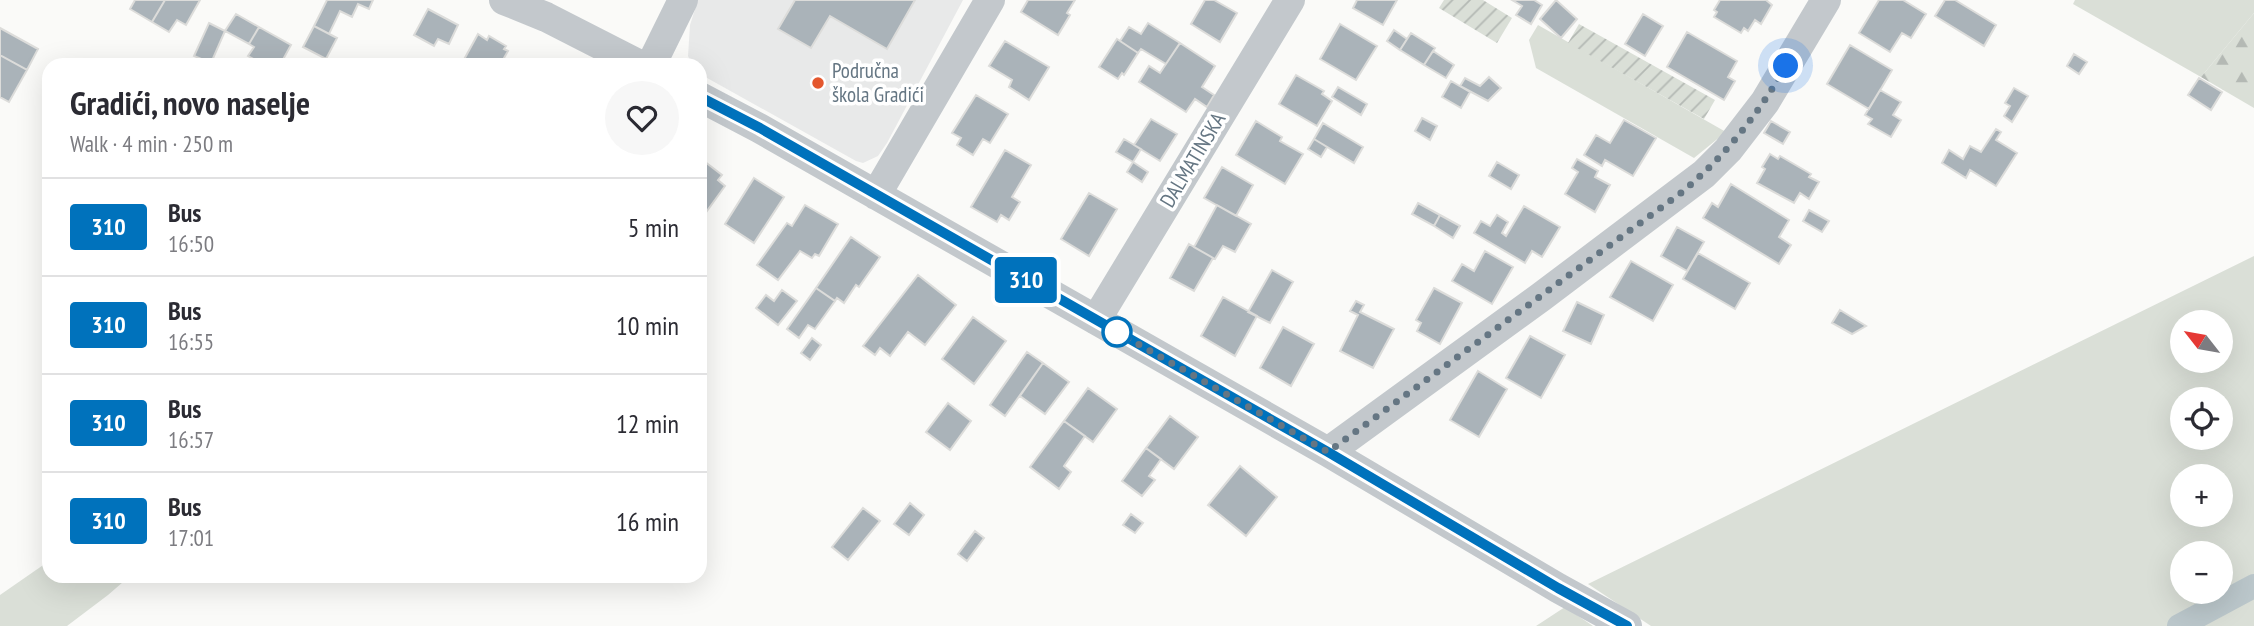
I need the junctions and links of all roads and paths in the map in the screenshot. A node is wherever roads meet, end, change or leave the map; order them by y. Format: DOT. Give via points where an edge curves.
graph roads {
  1 [pos="504,0"];
  2 [pos="683,0"];
  3 [pos="990,0"];
  4 [pos="1290,0"];
  5 [pos="1826,0"];
  6 [pos="626,58"];
  7 [pos="654,58"];
  8 [pos="707,101"];
  9 [pos="876,195"];
  10 [pos="1096,320"];
  11 [pos="1328,452"];
  12 [pos="1628,626"];
  1 -- 6 [label="street"];
  2 -- 7 [label="street"];
  3 -- 9 [label="street"];
  4 -- 10 [label="street, DALMATINSKA"];
  5 -- 11 [label="street" via="1765,102 1704,174"];
  8 -- 9 [label="street"];
  9 -- 10 [label="street"];
  10 -- 11 [label="street"];
  11 -- 12 [label="street"];
}
